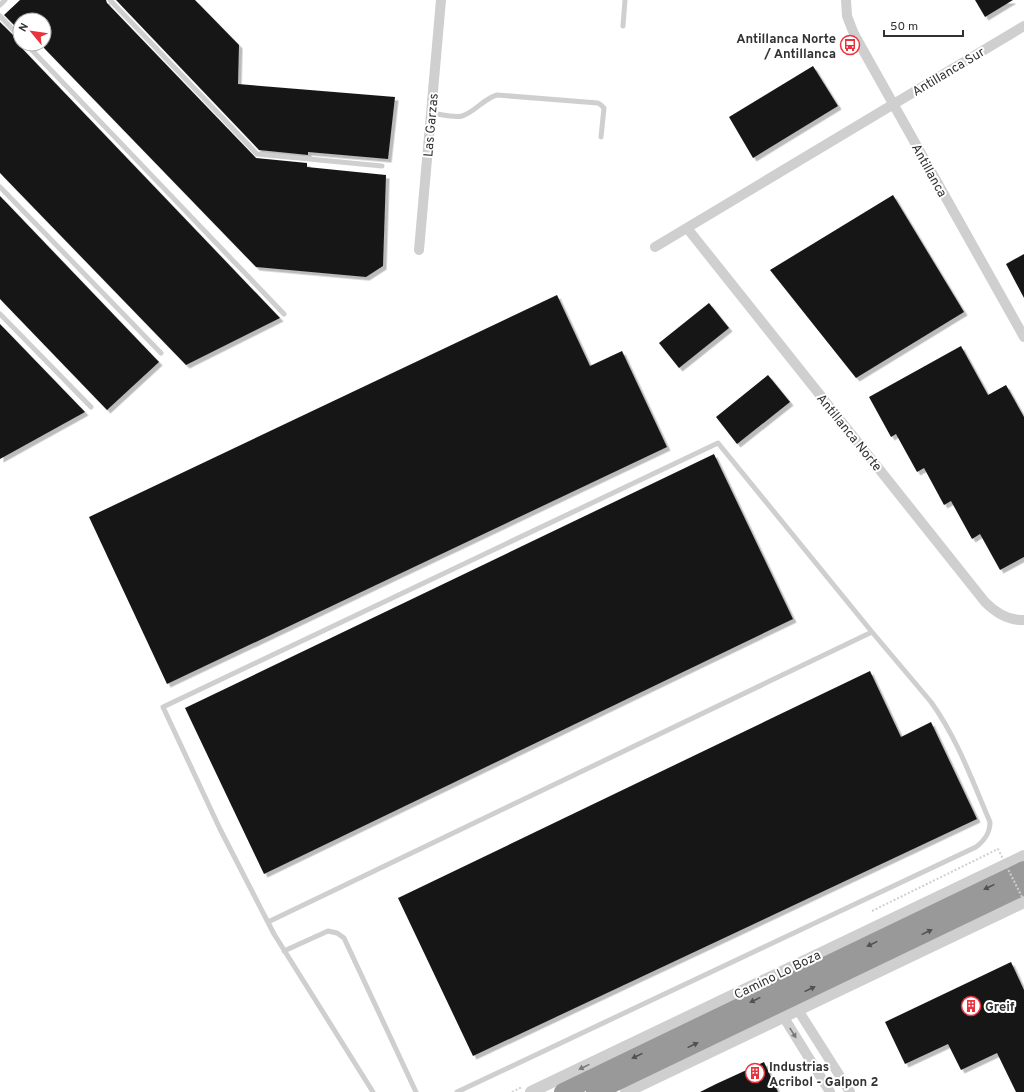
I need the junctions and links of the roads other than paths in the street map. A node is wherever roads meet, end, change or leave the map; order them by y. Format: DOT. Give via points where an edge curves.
graph roads {
  1 [pos="5,0"];
  2 [pos="110,0"];
  3 [pos="441,0"];
  4 [pos="625,0"];
  5 [pos="846,0"];
  6 [pos="0,5"];
  7 [pos="0,16"];
  8 [pos="623,26"];
  9 [pos="1024,26"];
  10 [pos="12,29"];
  11 [pos="34,52"];
  12 [pos="894,104"];
  13 [pos="431,113"];
  14 [pos="600,137"];
  15 [pos="382,166"];
  16 [pos="0,187"];
  17 [pos="687,228"];
  18 [pos="655,247"];
  19 [pos="419,250"];
  20 [pos="0,314"];
  21 [pos="284,314"];
  22 [pos="1024,337"];
  23 [pos="161,353"];
  24 [pos="91,407"];
  25 [pos="1024,620"];
  26 [pos="872,632"];
  27 [pos="1024,856"];
  28 [pos="1024,870"];
  29 [pos="1024,886"];
  30 [pos="1024,901"];
  31 [pos="268,922"];
  32 [pos="284,951"];
  33 [pos="798,1010"];
  34 [pos="783,1016"];
  35 [pos="374,1092"];
  36 [pos="416,1092"];
  37 [pos="457,1092"];
  38 [pos="531,1092"];
  39 [pos="563,1092"];
  40 [pos="595,1092"];
  41 [pos="626,1092"];
  42 [pos="830,1092"];
  43 [pos="850,1092"];
  1 -- 6 [label="lane"];
  2 -- 15 [label="lane" via="257,154"];
  3 -- 13 [label="street, Las Garzas"];
  4 -- 8 [label="lane"];
  5 -- 12 [label="street, Antillanca" via="847,16 854,34"];
  7 -- 10 [label="lane"];
  9 -- 12 [label="street, Antillanca Sur"];
  11 -- 21 [label="lane"];
  12 -- 17 [label="street"];
  12 -- 22 [label="street, Antillanca"];
  13 -- 14 [label="lane" via="461,117 497,95 598,104 604,108"];
  13 -- 19 [label="street, Las Garzas"];
  16 -- 23 [label="lane"];
  17 -- 18 [label="street"];
  17 -- 25 [label="street, Antillanca Norte" via="985,602 1003,616"];
  20 -- 24 [label="lane"];
  26 -- 31 [label="lane"];
  26 -- 31 [label="lane" via="718,443 170,703 163,707 220,829"];
  26 -- 37 [label="lane" via="931,702 953,737 990,822 985,839 976,847"];
  27 -- 38 [label="street, Camino Lo Boza, one-way"];
  28 -- 39 [label="highway, one-way"];
  40 -- 29 [label="highway, one-way"];
  30 -- 33 [label="street"];
  31 -- 32 [label="lane"];
  32 -- 35 [label="lane"];
  32 -- 36 [label="lane" via="328,932 338,933 344,938"];
  33 -- 34 [label="street"];
  33 -- 43 [label="street"];
  34 -- 41 [label="street"];
  34 -- 42 [label="street, one-way"];
}
